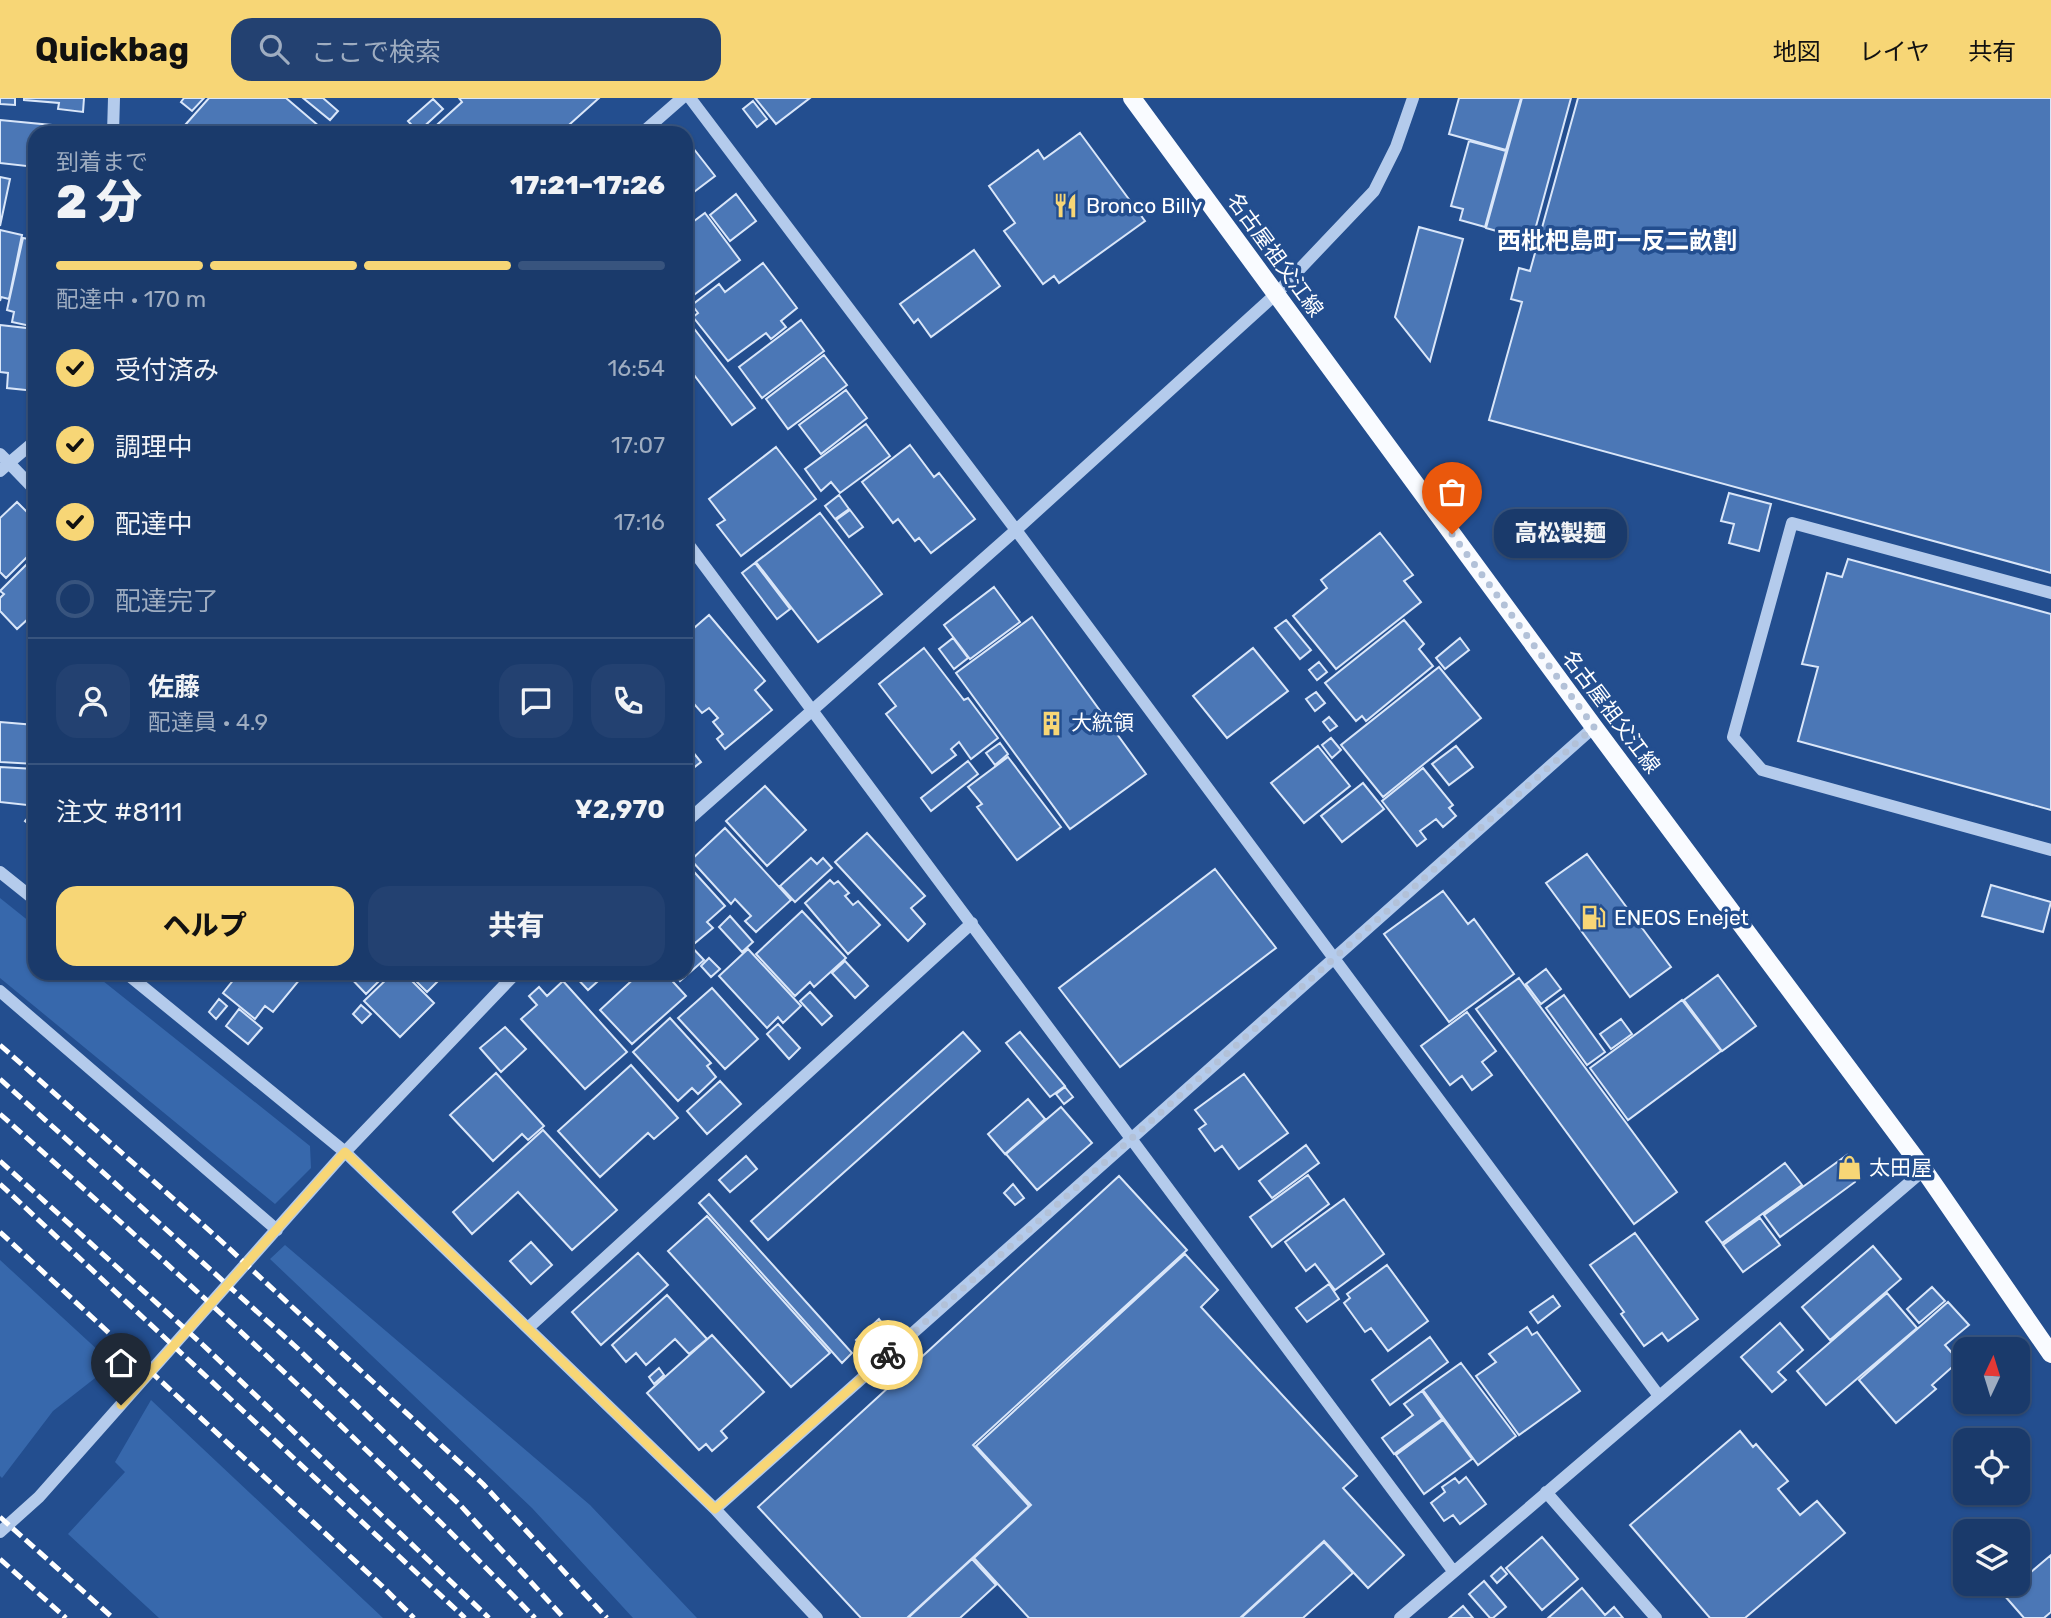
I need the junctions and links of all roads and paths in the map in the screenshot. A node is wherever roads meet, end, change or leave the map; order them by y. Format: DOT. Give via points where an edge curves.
graph roads {
  1 [pos="114,98"];
  2 [pos="682,98"];
  3 [pos="690,98"];
  4 [pos="1132,98"];
  5 [pos="1413,98"];
  6 [pos="113,126"];
  7 [pos="650,126"];
  8 [pos="1276,294"];
  9 [pos="28,446"];
  10 [pos="3,463"];
  11 [pos="28,484"];
  12 [pos="1016,530"];
  13 [pos="693,550"];
  14 [pos="2051,593"];
  15 [pos="813,709"];
  16 [pos="1594,727"];
  17 [pos="693,816"];
  18 [pos="2051,850"];
  19 [pos="0,872"];
  20 [pos="28,894"];
  21 [pos="972,923"];
  22 [pos="1334,958"];
  23 [pos="135,980"];
  24 [pos="505,980"];
  25 [pos="0,991"];
  26 [pos="1131,1138"];
  27 [pos="345,1152"];
  28 [pos="1924,1170"];
  29 [pos="277,1230"];
  30 [pos="528,1328"];
  31 [pos="2051,1354"];
  32 [pos="1659,1396"];
  33 [pos="1546,1492"];
  34 [pos="715,1509"];
  35 [pos="0,1532"];
  36 [pos="1454,1571"];
  37 [pos="817,1618"];
  38 [pos="1400,1618"];
  39 [pos="1656,1618"];
  1 -- 6 [label="street"];
  2 -- 7 [label="street"];
  3 -- 12 [label="street"];
  4 -- 8 [label="main road, 名古屋祖父江線"];
  5 -- 8 [label="street" via="1374,191"];
  8 -- 12 [label="street"];
  8 -- 16 [label="main road, 名古屋祖父江線"];
  9 -- 10 [label="street"];
  10 -- 11 [label="street"];
  12 -- 15 [label="street"];
  12 -- 22 [label="street"];
  13 -- 15 [label="street"];
  14 -- 18 [label="street" via="1792,523 1733,737 1762,770"];
  15 -- 17 [label="street"];
  15 -- 21 [label="street"];
  16 -- 22 [label="street"];
  16 -- 28 [label="main road, 名古屋祖父江線"];
  19 -- 20 [label="street"];
  21 -- 26 [label="street"];
  21 -- 30 [label="street"];
  22 -- 26 [label="street"];
  22 -- 32 [label="street"];
  23 -- 27 [label="street"];
  24 -- 27 [label="street"];
  25 -- 29 [label="street"];
  26 -- 34 [label="street"];
  26 -- 36 [label="street"];
  27 -- 29 [label="street"];
  27 -- 30 [label="street"];
  28 -- 31 [label="main road, 名古屋祖父江線"];
  28 -- 32 [label="street"];
  29 -- 35 [label="street" via="39,1497"];
  30 -- 34 [label="street"];
  32 -- 33 [label="street"];
  33 -- 36 [label="street"];
  33 -- 39 [label="street"];
  34 -- 37 [label="street"];
  36 -- 38 [label="street"];
}
